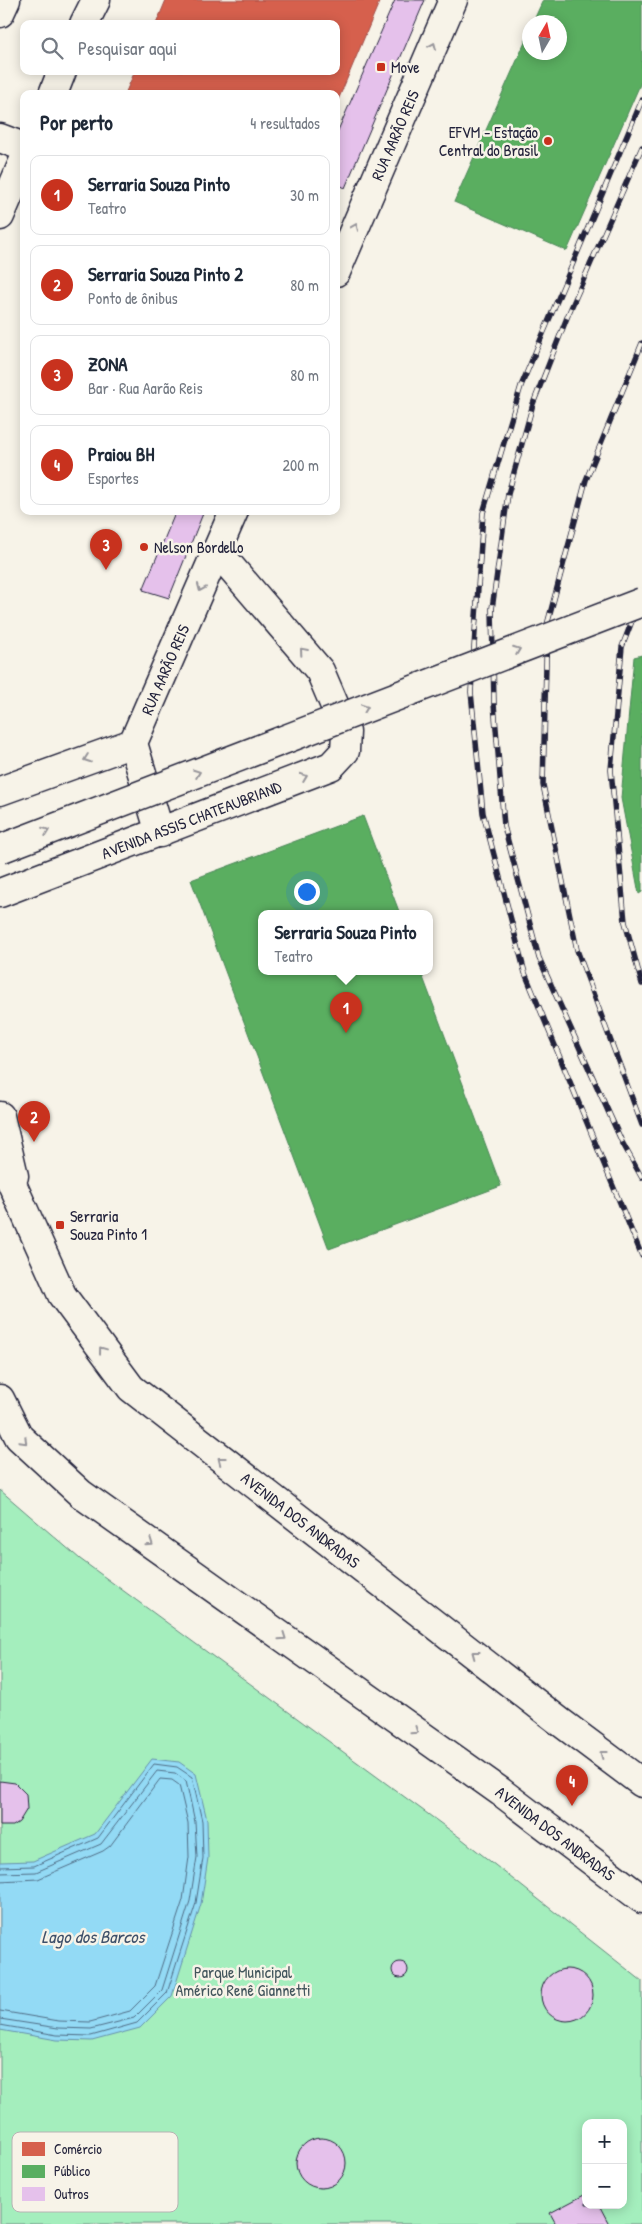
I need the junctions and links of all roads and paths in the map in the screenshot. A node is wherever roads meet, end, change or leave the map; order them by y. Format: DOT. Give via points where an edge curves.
graph roads {
  1 [pos="6,0"];
  2 [pos="96,0"];
  3 [pos="453,0"];
  4 [pos="0,13"];
  5 [pos="86,20"];
  6 [pos="60,75"];
  7 [pos="54,90"];
  8 [pos="0,138"];
  9 [pos="20,146"];
  10 [pos="20,169"];
  11 [pos="0,216"];
  12 [pos="340,263"];
  13 [pos="232,515"];
  14 [pos="216,551"];
  15 [pos="642,602"];
  16 [pos="133,743"];
  17 [pos="0,791"];
  18 [pos="160,833"];
  19 [pos="0,849"];
  20 [pos="0,894"];
  21 [pos="0,1116"];
  22 [pos="0,1157"];
  23 [pos="21,1204"];
  24 [pos="0,1399"];
  25 [pos="642,1783"];
  26 [pos="642,1899"];
  1 -- 4 [label="street"];
  2 -- 5 [label="street"];
  12 -- 3 [label="street, RUA AARÃO REIS, one-way"];
  6 -- 7 [label="street"];
  8 -- 9 [label="street"];
  10 -- 11 [label="street"];
  13 -- 14 [label="street, RUA AARÃO REIS"];
  14 -- 16 [label="street, RUA AARÃO REIS, one-way"];
  18 -- 14 [label="street, AVENIDA ASSIS CHATEAUBRIAND, one-way" via="331,766 345,751 346,732 320,671"];
  19 -- 15 [label="street, one-way, bridge"];
  16 -- 17 [label="street, one-way"];
  16 -- 18 [label="street"];
  18 -- 20 [label="street, AVENIDA ASSIS CHATEAUBRIAND"];
  21 -- 23 [label="street, AVENIDA DOS ANDRADAS"];
  22 -- 23 [label="street, AVENIDA DOS ANDRADAS"];
  25 -- 23 [label="street, AVENIDA DOS ANDRADAS, one-way" via="131,1388 62,1295"];
  24 -- 26 [label="street, AVENIDA DOS ANDRADAS, one-way" via="19,1437 81,1494 501,1792"];
}
